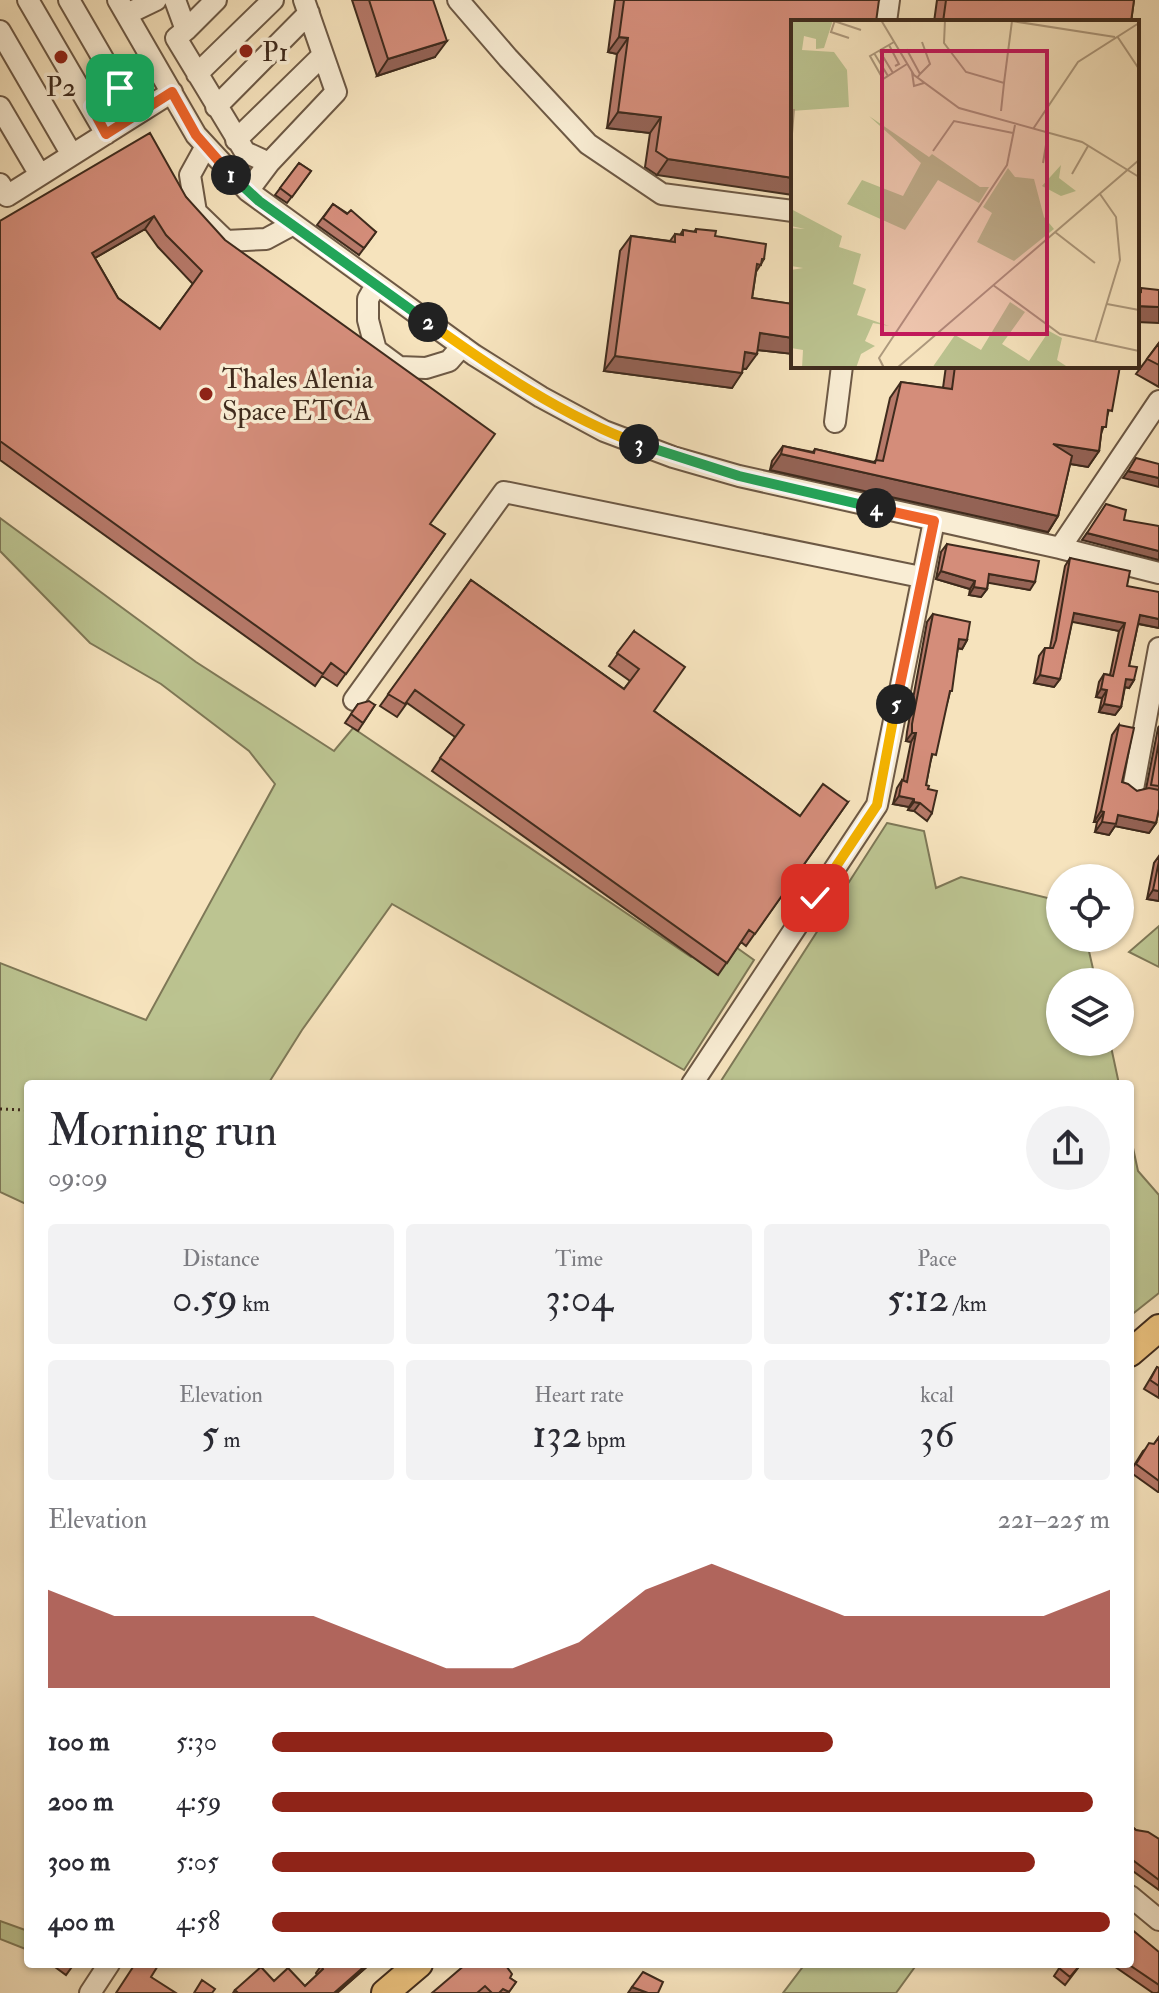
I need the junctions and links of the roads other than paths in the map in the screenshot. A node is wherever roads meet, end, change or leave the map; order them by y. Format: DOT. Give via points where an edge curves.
graph roads {
  1 [pos="28,0"];
  2 [pos="69,0"];
  3 [pos="156,0"];
  4 [pos="175,0"];
  5 [pos="216,0"];
  6 [pos="273,0"];
  7 [pos="458,0"];
  8 [pos="889,0"];
  9 [pos="307,6"];
  10 [pos="122,7"];
  11 [pos="886,20"];
  12 [pos="186,30"];
  13 [pos="0,31"];
  14 [pos="323,55"];
  15 [pos="197,74"];
  16 [pos="172,92"];
  17 [pos="91,106"];
  18 [pos="0,107"];
  19 [pos="216,107"];
  20 [pos="106,134"];
  21 [pos="236,140"];
  22 [pos="206,146"];
  23 [pos="72,155"];
  24 [pos="269,163"];
  25 [pos="40,175"];
  26 [pos="0,184"];
  27 [pos="248,191"];
  28 [pos="791,211"];
  29 [pos="292,225"];
  30 [pos="376,285"];
  31 [pos="462,346"];
  32 [pos="842,368"];
  33 [pos="1159,401"];
  34 [pos="835,422"];
  35 [pos="934,521"];
  36 [pos="1060,548"];
  37 [pos="1159,573"];
  38 [pos="921,577"];
  39 [pos="1159,648"];
  40 [pos="354,700"];
  41 [pos="1133,789"];
  42 [pos="695,1080"];
  43 [pos="1159,1328"];
  44 [pos="1134,1350"];
  45 [pos="1134,1899"];
  46 [pos="1159,1920"];
  47 [pos="106,1968"];
  48 [pos="414,1968"];
  49 [pos="90,1993"];
  50 [pos="385,1993"];
  1 -- 17 [label="street"];
  2 -- 17 [label="street" via="120,88"];
  3 -- 10 [label="street"];
  4 -- 12 [label="street"];
  5 -- 12 [label="street"];
  6 -- 15 [label="street"];
  7 -- 28 [label="street" via="588,144 662,194"];
  8 -- 11 [label="street"];
  9 -- 14 [label="street"];
  9 -- 19 [label="street"];
  10 -- 16 [label="street"];
  12 -- 15 [label="street" via="176,38"];
  13 -- 23 [label="street"];
  14 -- 21 [label="street"];
  14 -- 24 [label="street" via="336,92"];
  15 -- 19 [label="street"];
  16 -- 20 [label="street"];
  16 -- 22 [label="street"];
  17 -- 20 [label="street"];
  18 -- 25 [label="street"];
  19 -- 21 [label="street"];
  20 -- 23 [label="street"];
  21 -- 24 [label="street" via="245,152"];
  22 -- 27 [label="street"];
  22 -- 29 [label="street" via="190,175 196,212 226,241 266,239"];
  23 -- 25 [label="street"];
  24 -- 27 [label="street"];
  25 -- 26 [label="street" via="7,196"];
  27 -- 29 [label="street"];
  29 -- 30 [label="street"];
  30 -- 31 [label="street"];
  30 -- 31 [label="street" via="368,299 376,350 399,367 426,368 449,361"];
  31 -- 35 [label="street" via="604,431 673,457"];
  32 -- 34 [label="street"];
  33 -- 36 [label="street"];
  35 -- 36 [label="street"];
  35 -- 38 [label="street"];
  36 -- 37 [label="street"];
  38 -- 40 [label="street" via="504,492"];
  38 -- 42 [label="street" via="877,805"];
  39 -- 41 [label="street"];
  43 -- 44 [label="main road"];
  45 -- 46 [label="street"];
  47 -- 49 [label="street"];
  48 -- 50 [label="main road"];
}
